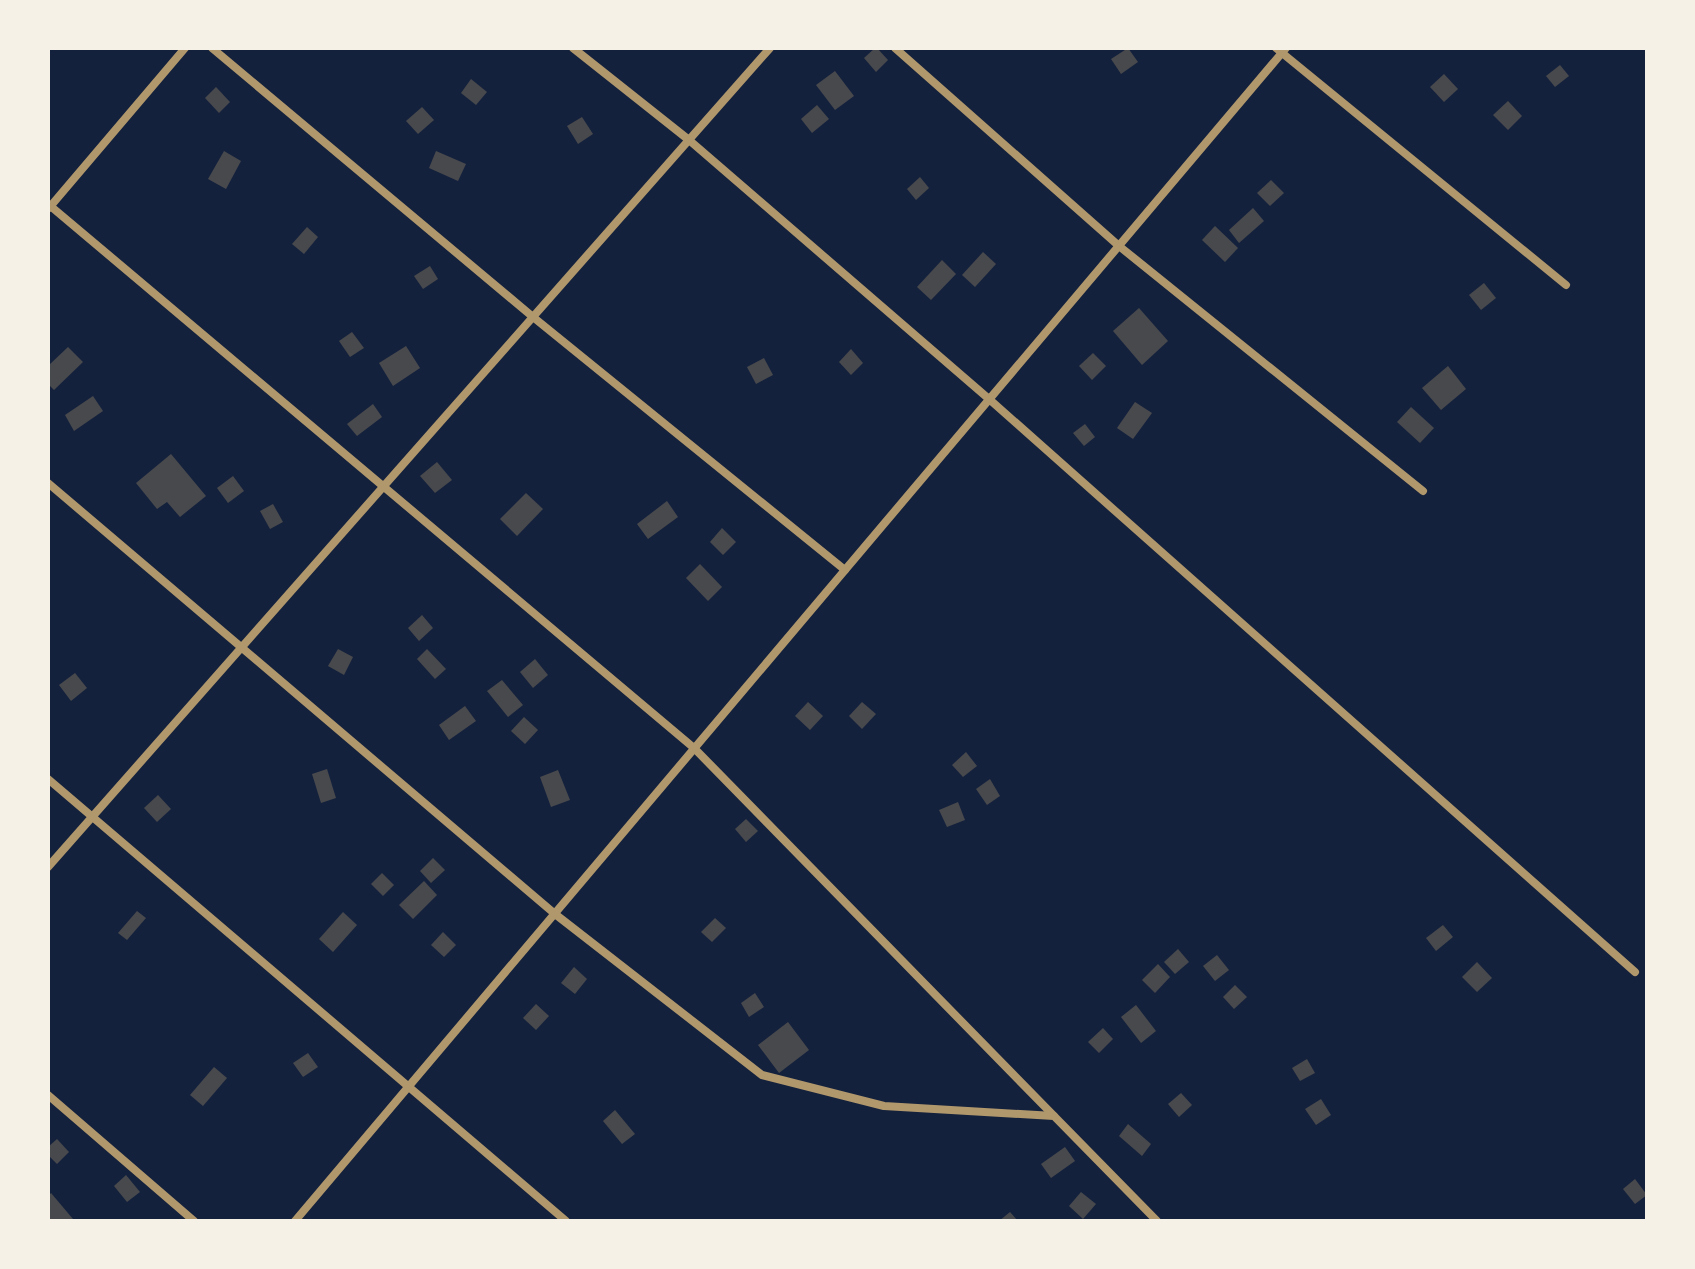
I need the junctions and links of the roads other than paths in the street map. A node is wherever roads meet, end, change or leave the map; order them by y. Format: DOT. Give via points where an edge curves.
graph roads {
  1 [pos="185,48"];
  2 [pos="212,48"];
  3 [pos="573,48"];
  4 [pos="770,48"];
  5 [pos="895,48"];
  6 [pos="1281,50"];
  7 [pos="689,140"];
  8 [pos="49,206"];
  9 [pos="1119,246"];
  10 [pos="1566,285"];
  11 [pos="533,317"];
  12 [pos="989,399"];
  13 [pos="48,483"];
  14 [pos="384,486"];
  15 [pos="1423,491"];
  16 [pos="845,570"];
  17 [pos="242,647"];
  18 [pos="694,748"];
  19 [pos="48,779"];
  20 [pos="92,817"];
  21 [pos="48,867"];
  22 [pos="555,914"];
  23 [pos="1635,972"];
  24 [pos="407,1087"];
  25 [pos="48,1095"];
  26 [pos="1054,1116"];
  27 [pos="194,1221"];
  28 [pos="295,1221"];
  29 [pos="566,1221"];
  30 [pos="1157,1221"];
  1 -- 8 [label="street"];
  2 -- 11 [label="street"];
  3 -- 7 [label="street"];
  4 -- 7 [label="street"];
  5 -- 9 [label="street"];
  6 -- 9 [label="street"];
  6 -- 10 [label="street"];
  7 -- 11 [label="street"];
  7 -- 12 [label="street"];
  8 -- 14 [label="street"];
  9 -- 12 [label="street"];
  9 -- 15 [label="street"];
  11 -- 14 [label="street"];
  11 -- 16 [label="street"];
  12 -- 16 [label="street"];
  12 -- 23 [label="street"];
  13 -- 17 [label="street"];
  14 -- 17 [label="street"];
  14 -- 18 [label="street"];
  16 -- 18 [label="street"];
  17 -- 20 [label="street"];
  17 -- 22 [label="street"];
  18 -- 22 [label="street"];
  18 -- 26 [label="street"];
  19 -- 20 [label="street"];
  20 -- 21 [label="street"];
  20 -- 24 [label="street"];
  22 -- 24 [label="street"];
  22 -- 26 [label="street" via="762,1075 884,1106"];
  24 -- 28 [label="street"];
  24 -- 29 [label="street"];
  25 -- 27 [label="street"];
  26 -- 30 [label="street"];
}
